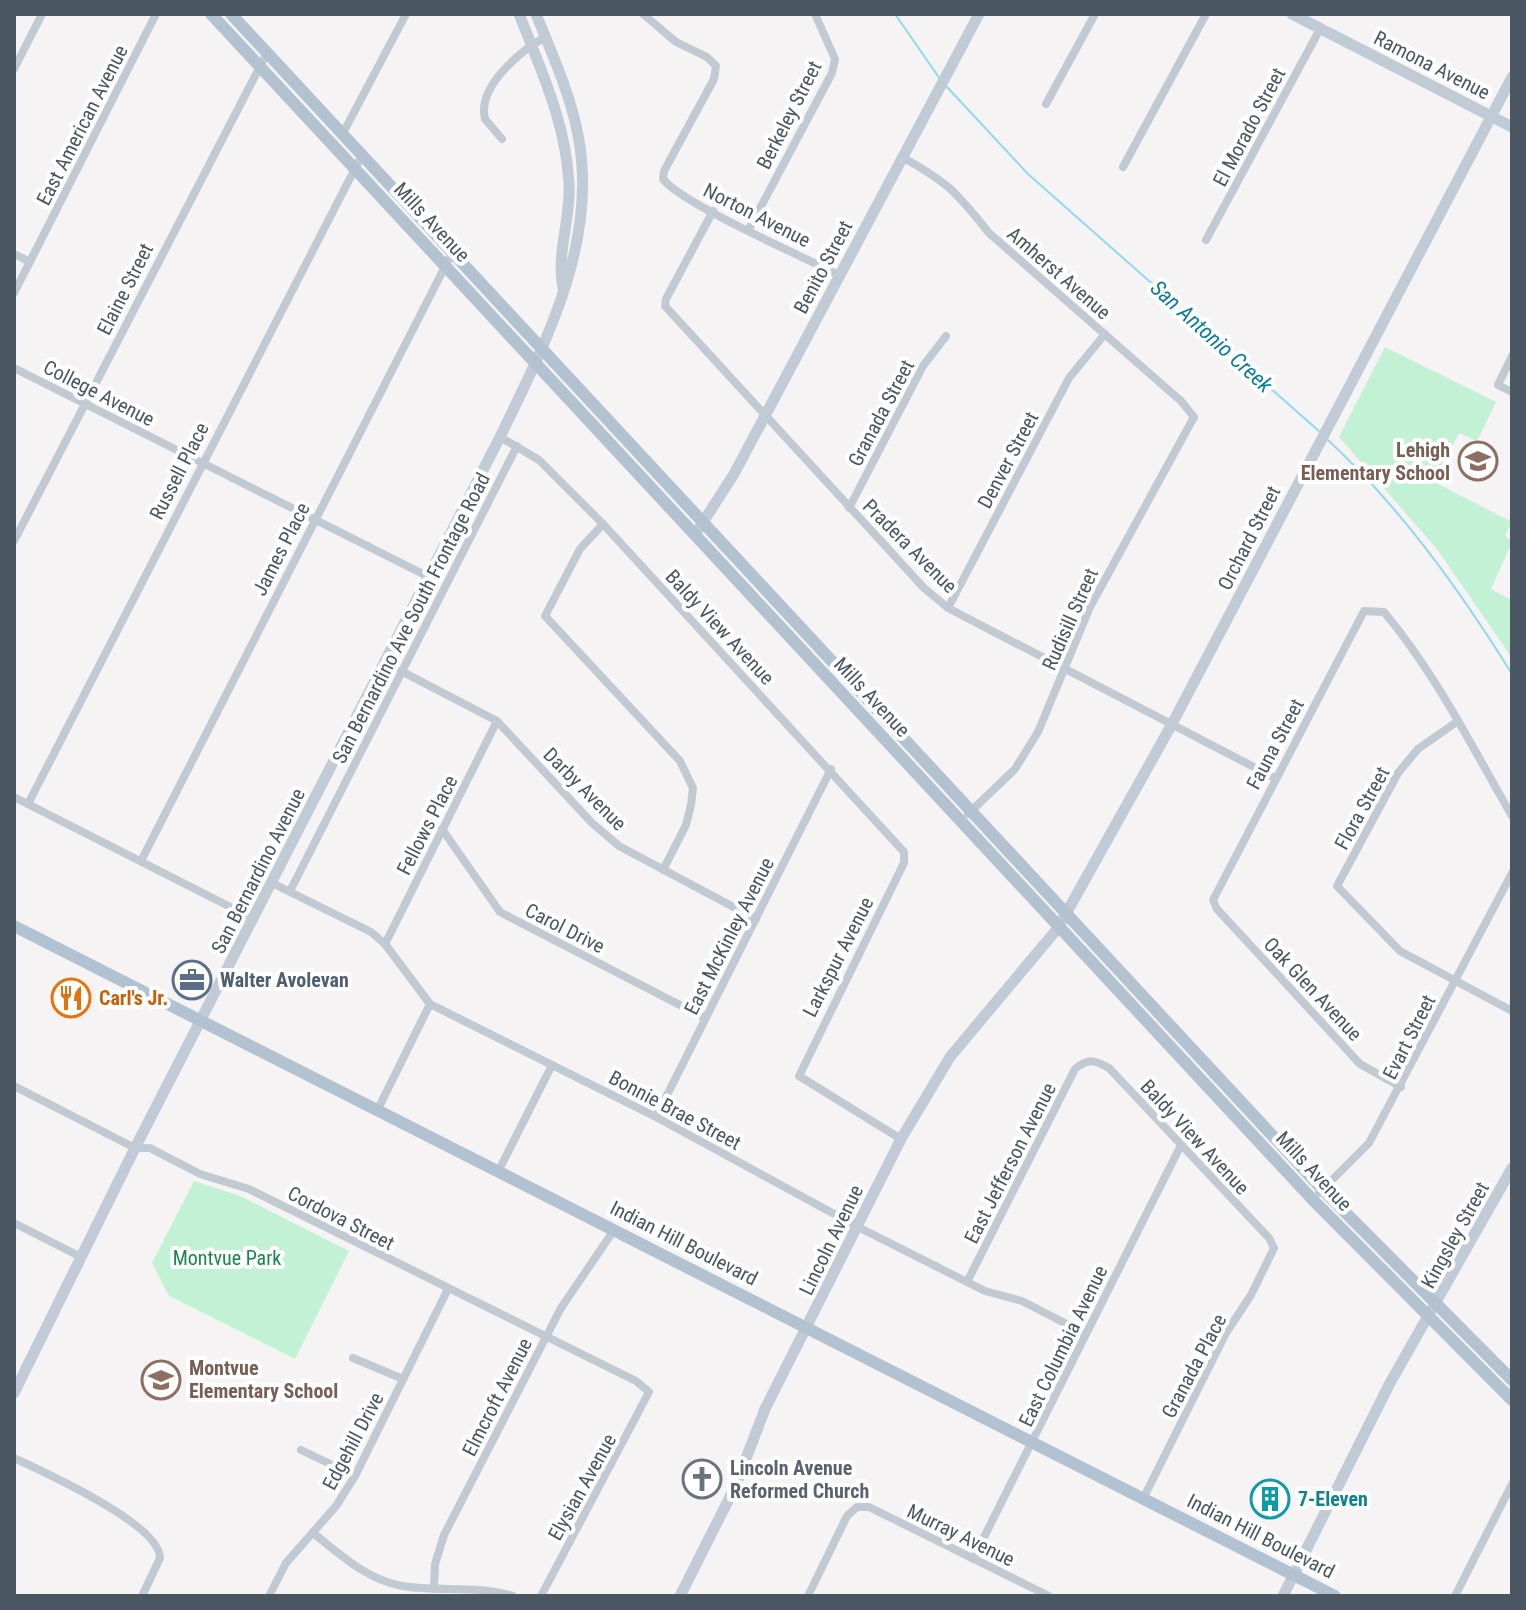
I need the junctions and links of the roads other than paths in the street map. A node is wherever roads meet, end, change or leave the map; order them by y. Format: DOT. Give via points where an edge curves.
graph roads {
  1 [pos="42,14"];
  2 [pos="156,14"];
  3 [pos="211,14"];
  4 [pos="231,14"];
  5 [pos="406,14"];
  6 [pos="519,14"];
  7 [pos="536,14"];
  8 [pos="643,14"];
  9 [pos="815,14"];
  10 [pos="979,14"];
  11 [pos="1095,14"];
  12 [pos="1206,14"];
  13 [pos="1292,14"];
  14 [pos="1320,29"];
  15 [pos="545,37"];
  16 [pos="532,45"];
  17 [pos="267,53"];
  18 [pos="259,64"];
  19 [pos="14,69"];
  20 [pos="1512,77"];
  21 [pos="1046,104"];
  22 [pos="1491,116"];
  23 [pos="1512,127"];
  24 [pos="342,133"];
  25 [pos="502,139"];
  26 [pos="336,146"];
  27 [pos="362,155"];
  28 [pos="902,157"];
  29 [pos="353,166"];
  30 [pos="1123,167"];
  31 [pos="713,211"];
  32 [pos="749,229"];
  33 [pos="1206,240"];
  34 [pos="452,253"];
  35 [pos="14,254"];
  36 [pos="30,262"];
  37 [pos="445,265"];
  38 [pos="839,275"];
  39 [pos="563,288"];
  40 [pos="14,293"];
  41 [pos="1105,334"];
  42 [pos="946,336"];
  43 [pos="541,351"];
  44 [pos="1512,356"];
  45 [pos="535,366"];
  46 [pos="14,368"];
  47 [pos="1512,392"];
  48 [pos="84,403"];
  49 [pos="764,416"];
  50 [pos="1194,417"];
  51 [pos="500,437"];
  52 [pos="517,446"];
  53 [pos="201,462"];
  54 [pos="849,508"];
  55 [pos="315,519"];
  56 [pos="703,523"];
  57 [pos="603,524"];
  58 [pos="694,535"];
  59 [pos="14,541"];
  60 [pos="427,576"];
  61 [pos="948,608"];
  62 [pos="1065,668"];
  63 [pos="401,671"];
  64 [pos="497,721"];
  65 [pos="1458,721"];
  66 [pos="1172,724"];
  67 [pos="831,769"];
  68 [pos="1275,778"];
  69 [pos="14,797"];
  70 [pos="28,804"];
  71 [pos="966,816"];
  72 [pos="1512,816"];
  73 [pos="442,829"];
  74 [pos="904,852"];
  75 [pos="141,861"];
  76 [pos="663,870"];
  77 [pos="1512,873"];
  78 [pos="272,883"];
  79 [pos="290,891"];
  80 [pos="1213,900"];
  81 [pos="1065,915"];
  82 [pos="254,919"];
  83 [pos="756,919"];
  84 [pos="14,926"];
  85 [pos="1058,928"];
  86 [pos="385,944"];
  87 [pos="1455,982"];
  88 [pos="430,1004"];
  89 [pos="1512,1011"];
  90 [pos="705,1018"];
  91 [pos="202,1020"];
  92 [pos="1085,1061"];
  93 [pos="552,1065"];
  94 [pos="14,1086"];
  95 [pos="1401,1087"];
  96 [pos="377,1111"];
  97 [pos="656,1117"];
  98 [pos="901,1139"];
  99 [pos="1180,1147"];
  100 [pos="135,1148"];
  101 [pos="1512,1168"];
  102 [pos="498,1172"];
  103 [pos="1322,1189"];
  104 [pos="1312,1199"];
  105 [pos="14,1223"];
  106 [pos="858,1227"];
  107 [pos="614,1230"];
  108 [pos="1274,1248"];
  109 [pos="81,1257"];
  110 [pos="967,1282"];
  111 [pos="448,1289"];
  112 [pos="1437,1305"];
  113 [pos="1429,1318"];
  114 [pos="808,1329"];
  115 [pos="1086,1334"];
  116 [pos="545,1338"];
  117 [pos="353,1358"];
  118 [pos="18,1374"];
  119 [pos="403,1379"];
  120 [pos="1512,1380"];
  121 [pos="649,1392"];
  122 [pos="14,1393"];
  123 [pos="1512,1400"];
  124 [pos="1032,1443"];
  125 [pos="301,1450"];
  126 [pos="14,1458"];
  127 [pos="355,1476"];
  128 [pos="1512,1484"];
  129 [pos="1143,1499"];
  130 [pos="313,1533"];
  131 [pos="973,1559"];
  132 [pos="1293,1575"];
  133 [pos="434,1589"];
  134 [pos="142,1596"];
  135 [pos="269,1596"];
  136 [pos="513,1596"];
  137 [pos="541,1596"];
  138 [pos="680,1596"];
  139 [pos="808,1596"];
  140 [pos="1049,1596"];
  141 [pos="1283,1596"];
  142 [pos="1335,1596"];
  143 [pos="1455,1596"];
  1 -- 19 [label="street"];
  2 -- 36 [label="street, East American Avenue"];
  3 -- 18 [label="main road, Mills Avenue"];
  4 -- 17 [label="main road, Mills Avenue"];
  5 -- 24 [label="street"];
  6 -- 16 [label="street"];
  7 -- 15 [label="street, San Bernardino Avenue"];
  8 -- 31 [label="street, Norton Avenue" via="716,66 663,179"];
  9 -- 32 [label="street, Berkeley Street" via="835,59 832,73"];
  10 -- 28 [label="street, Benito Street"];
  11 -- 21 [label="street"];
  12 -- 30 [label="street"];
  13 -- 14 [label="street, Ramona Avenue"];
  14 -- 22 [label="street, Ramona Avenue"];
  14 -- 33 [label="street, El Morado Street"];
  15 -- 16 [label="street"];
  15 -- 39 [label="street, San Bernardino Avenue" via="570,102 581,166 579,229 572,272"];
  16 -- 25 [label="street" via="503,69 485,104 485,119"];
  16 -- 39 [label="street" via="566,148"];
  17 -- 18 [label="street, Elaine Street"];
  17 -- 24 [label="main road, Mills Avenue"];
  18 -- 26 [label="main road, Mills Avenue"];
  18 -- 48 [label="street, Elaine Street"];
  20 -- 22 [label="street, Orchard Street"];
  22 -- 23 [label="street, Ramona Avenue"];
  22 -- 66 [label="street, Orchard Street"];
  24 -- 26 [label="street"];
  24 -- 27 [label="main road, Mills Avenue"];
  26 -- 29 [label="main road, Mills Avenue"];
  27 -- 29 [label="street, Russell Place"];
  27 -- 34 [label="main road, Mills Avenue"];
  28 -- 38 [label="street, Benito Street"];
  28 -- 41 [label="street, Amherst Avenue" via="965,200 989,233"];
  29 -- 37 [label="main road, Mills Avenue"];
  29 -- 53 [label="street, Russell Place"];
  31 -- 32 [label="street, Norton Avenue"];
  31 -- 49 [label="street, Pradera Avenue" via="665,306"];
  32 -- 38 [label="street, Norton Avenue"];
  34 -- 37 [label="street, James Place"];
  34 -- 43 [label="main road, Mills Avenue"];
  35 -- 36 [label="street"];
  36 -- 40 [label="street, East American Avenue"];
  37 -- 45 [label="main road, Mills Avenue"];
  37 -- 55 [label="street, James Place"];
  38 -- 49 [label="street, Benito Street"];
  39 -- 43 [label="street, San Bernardino Avenue"];
  41 -- 50 [label="street, Amherst Avenue"];
  41 -- 61 [label="street, Denver Street" via="1069,378"];
  42 -- 54 [label="street, Granada Street" via="923,366"];
  43 -- 45 [label="street, San Bernardino Avenue"];
  43 -- 56 [label="main road, Mills Avenue"];
  44 -- 47 [label="street" via="1498,385"];
  45 -- 51 [label="street, San Bernardino Avenue"];
  45 -- 58 [label="main road, Mills Avenue"];
  46 -- 48 [label="street, College Avenue"];
  48 -- 53 [label="street, College Avenue"];
  48 -- 59 [label="street, Elaine Street"];
  49 -- 54 [label="street, Pradera Avenue"];
  49 -- 56 [label="street, Benito Street"];
  50 -- 62 [label="street, Rudisill Street" via="1090,607"];
  51 -- 52 [label="street, Baldy View Avenue"];
  51 -- 60 [label="street, San Bernardino Avenue"];
  52 -- 57 [label="street, Baldy View Avenue" via="539,460"];
  52 -- 63 [label="street, San Bernardino Ave South Frontage Road"];
  53 -- 55 [label="street, College Avenue"];
  53 -- 70 [label="street, Russell Place"];
  54 -- 61 [label="street, Pradera Avenue"];
  55 -- 60 [label="street, College Avenue"];
  55 -- 75 [label="street, James Place"];
  56 -- 58 [label="street, Benito Street"];
  56 -- 71 [label="main road, Mills Avenue"];
  57 -- 67 [label="street, Baldy View Avenue"];
  57 -- 76 [label="street" via="580,549 545,616 680,761 693,788 686,825"];
  58 -- 71 [label="main road, Mills Avenue"];
  60 -- 78 [label="street, San Bernardino Avenue"];
  61 -- 62 [label="street, Pradera Avenue"];
  62 -- 66 [label="street, Pradera Avenue"];
  62 -- 71 [label="street, Rudisill Street" via="1023,758"];
  63 -- 64 [label="street, Darby Avenue"];
  63 -- 79 [label="street, San Bernardino Ave South Frontage Road"];
  64 -- 73 [label="street, Fellows Place"];
  64 -- 76 [label="street, Darby Avenue" via="592,823 619,846"];
  65 -- 68 [label="street, Fauna Street" via="1397,627 1384,612 1364,611"];
  65 -- 72 [label="street"];
  65 -- 87 [label="street, Flora Street" via="1418,749 1398,773 1337,886 1400,951"];
  66 -- 68 [label="street, Pradera Avenue"];
  66 -- 81 [label="street, Orchard Street"];
  67 -- 74 [label="street, Baldy View Avenue"];
  67 -- 83 [label="street, East McKinley Avenue"];
  68 -- 80 [label="street, Fauna Street"];
  69 -- 70 [label="street"];
  70 -- 75 [label="street"];
  71 -- 81 [label="main road, Mills Avenue"];
  71 -- 85 [label="main road, Mills Avenue"];
  73 -- 86 [label="street, Fellows Place"];
  73 -- 90 [label="street, Carol Drive" via="500,912"];
  74 -- 98 [label="street, Larkspur Avenue" via="904,863 799,1076"];
  75 -- 82 [label="street"];
  76 -- 83 [label="street, Darby Avenue"];
  77 -- 87 [label="street, Evart Street"];
  78 -- 79 [label="street, Bonnie Brae Street"];
  78 -- 82 [label="street, San Bernardino Avenue"];
  79 -- 86 [label="street, Bonnie Brae Street"];
  80 -- 95 [label="street, Oak Glen Avenue" via="1360,1064"];
  81 -- 85 [label="street, Orchard Street"];
  81 -- 103 [label="main road, Mills Avenue"];
  82 -- 91 [label="street, San Bernardino Avenue"];
  83 -- 90 [label="street, East McKinley Avenue"];
  84 -- 91 [label="main road, Indian Hill Boulevard"];
  85 -- 98 [label="street, Lincoln Avenue" via="950,1057"];
  85 -- 104 [label="main road, Mills Avenue"];
  86 -- 88 [label="street, Bonnie Brae Street"];
  87 -- 89 [label="street"];
  87 -- 95 [label="street, Evart Street"];
  88 -- 93 [label="street, Bonnie Brae Street"];
  88 -- 96 [label="street"];
  90 -- 97 [label="street, East McKinley Avenue"];
  91 -- 96 [label="main road, Indian Hill Boulevard"];
  91 -- 100 [label="street, San Bernardino Avenue"];
  92 -- 99 [label="street, Baldy View Avenue" via="1096,1060 1109,1068"];
  92 -- 110 [label="street, East Jefferson Avenue" via="1075,1069"];
  93 -- 97 [label="street, Bonnie Brae Street"];
  93 -- 102 [label="street"];
  94 -- 100 [label="street, Cordova Street"];
  95 -- 103 [label="street, Evart Street" via="1369,1143"];
  96 -- 102 [label="main road, Indian Hill Boulevard"];
  97 -- 106 [label="street, Bonnie Brae Street"];
  98 -- 106 [label="street, Lincoln Avenue"];
  99 -- 108 [label="street, Baldy View Avenue"];
  99 -- 115 [label="street, East Columbia Avenue"];
  100 -- 109 [label="street, San Bernardino Avenue"];
  100 -- 111 [label="street, Cordova Street" via="150,1148 200,1174 249,1189"];
  101 -- 112 [label="street, Kingsley Street"];
  102 -- 107 [label="main road, Indian Hill Boulevard"];
  103 -- 104 [label="street, Evart Street"];
  103 -- 112 [label="main road, Mills Avenue"];
  104 -- 113 [label="main road, Mills Avenue"];
  105 -- 109 [label="street"];
  106 -- 110 [label="street, Bonnie Brae Street"];
  106 -- 114 [label="street, Lincoln Avenue"];
  107 -- 114 [label="main road, Indian Hill Boulevard"];
  107 -- 116 [label="street, Elmcroft Avenue"];
  108 -- 129 [label="street, Granada Place"];
  109 -- 118 [label="street, San Bernardino Avenue"];
  110 -- 115 [label="street, Bonnie Brae Street" via="1022,1301"];
  111 -- 116 [label="street, Cordova Street"];
  111 -- 119 [label="street, Edgehill Drive"];
  112 -- 113 [label="street, Kingsley Street"];
  112 -- 120 [label="main road, Mills Avenue"];
  113 -- 123 [label="main road, Mills Avenue"];
  113 -- 132 [label="street, Kingsley Street" via="1390,1383"];
  114 -- 124 [label="main road, Indian Hill Boulevard"];
  114 -- 138 [label="street, Lincoln Avenue" via="765,1409 735,1487"];
  115 -- 124 [label="street, East Columbia Avenue"];
  116 -- 121 [label="street, Cordova Street"];
  116 -- 133 [label="street, Elmcroft Avenue" via="444,1535"];
  117 -- 119 [label="street"];
  118 -- 122 [label="street, San Bernardino Avenue"];
  119 -- 127 [label="street, Edgehill Drive"];
  121 -- 137 [label="street, Elysian Avenue"];
  124 -- 129 [label="main road, Indian Hill Boulevard"];
  124 -- 131 [label="street, East Columbia Avenue"];
  125 -- 127 [label="street"];
  126 -- 134 [label="street" via="103,1502 154,1542 160,1558"];
  127 -- 130 [label="street, Edgehill Drive"];
  128 -- 143 [label="street"];
  129 -- 132 [label="main road, Indian Hill Boulevard"];
  130 -- 133 [label="street" via="375,1577"];
  130 -- 135 [label="street, Edgehill Drive" via="286,1563"];
  131 -- 139 [label="street, Murray Avenue" via="869,1507 857,1507 847,1516"];
  131 -- 140 [label="street, Murray Avenue"];
  132 -- 141 [label="street, Kingsley Street"];
  132 -- 142 [label="main road, Indian Hill Boulevard"];
  133 -- 136 [label="street" via="489,1589"];
}
